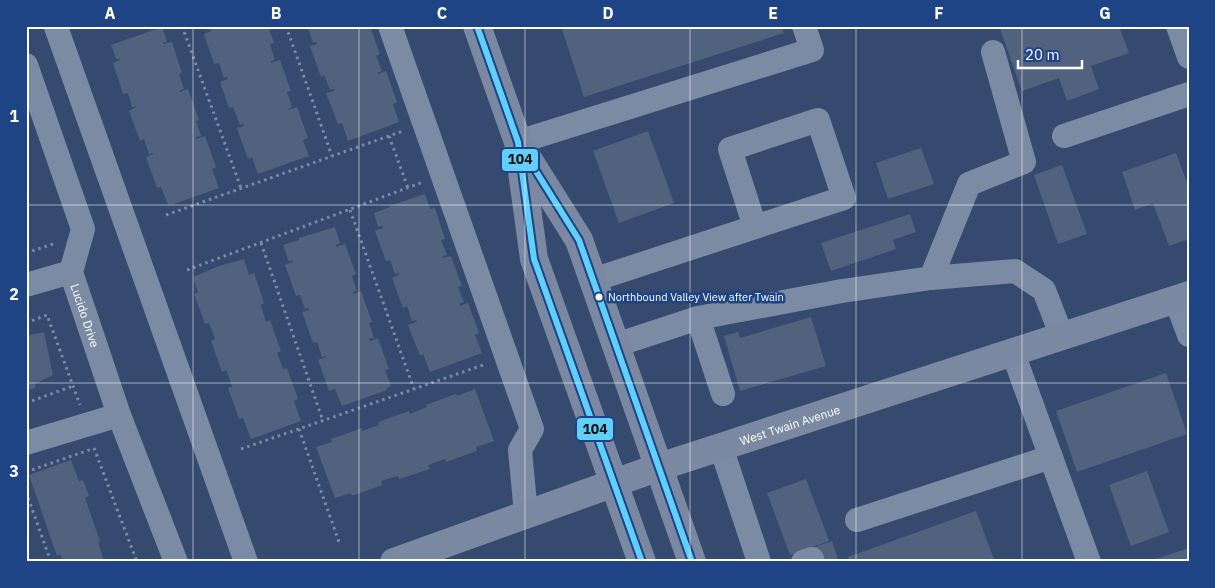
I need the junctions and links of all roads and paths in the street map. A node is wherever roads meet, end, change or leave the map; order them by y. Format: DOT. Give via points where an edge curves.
graph roads {
  1 [pos="58,26"];
  2 [pos="182,26"];
  3 [pos="286,26"];
  4 [pos="390,26"];
  5 [pos="477,26"];
  6 [pos="804,26"];
  7 [pos="1178,26"];
  8 [pos="992,52"];
  9 [pos="1189,57"];
  10 [pos="26,64"];
  11 [pos="1189,94"];
  12 [pos="406,130"];
  13 [pos="389,136"];
  14 [pos="1064,136"];
  15 [pos="518,142"];
  16 [pos="332,156"];
  17 [pos="424,182"];
  18 [pos="241,188"];
  19 [pos="408,188"];
  20 [pos="350,210"];
  21 [pos="166,215"];
  22 [pos="755,227"];
  23 [pos="261,243"];
  24 [pos="186,270"];
  25 [pos="72,272"];
  26 [pos="931,278"];
  27 [pos="593,280"];
  28 [pos="26,285"];
  29 [pos="1182,298"];
  30 [pos="698,318"];
  31 [pos="26,322"];
  32 [pos="1189,335"];
  33 [pos="1062,337"];
  34 [pos="616,345"];
  35 [pos="1013,353"];
  36 [pos="489,362"];
  37 [pos="73,386"];
  38 [pos="414,388"];
  39 [pos="723,394"];
  40 [pos="26,403"];
  41 [pos="323,420"];
  42 [pos="87,425"];
  43 [pos="123,426"];
  44 [pos="300,429"];
  45 [pos="26,443"];
  46 [pos="721,447"];
  47 [pos="94,448"];
  48 [pos="241,449"];
  49 [pos="1051,457"];
  50 [pos="658,467"];
  51 [pos="26,472"];
  52 [pos="614,483"];
  53 [pos="26,492"];
  54 [pos="526,514"];
  55 [pos="857,520"];
  56 [pos="339,542"];
  57 [pos="409,559"];
  58 [pos="637,560"];
  59 [pos="52,562"];
  60 [pos="137,562"];
  61 [pos="176,562"];
  62 [pos="246,562"];
  63 [pos="692,562"];
  64 [pos="759,562"];
  65 [pos="803,562"];
  66 [pos="813,562"];
  67 [pos="1089,562"];
  1 -- 62 [label="street"];
  2 -- 18 [label="path"];
  3 -- 16 [label="path"];
  4 -- 54 [label="street" via="532,429 520,450"];
  5 -- 15 [label="main road"];
  6 -- 15 [label="street" via="812,50"];
  7 -- 9 [label="street"];
  8 -- 26 [label="street" via="1024,162 969,184"];
  10 -- 25 [label="street, Lucido Drive" via="83,229"];
  11 -- 14 [label="street"];
  12 -- 13 [label="path"];
  13 -- 16 [label="path"];
  13 -- 19 [label="path"];
  15 -- 27 [label="main road" via="579,240"];
  15 -- 52 [label="main road" via="534,259"];
  16 -- 18 [label="path"];
  17 -- 19 [label="path"];
  18 -- 21 [label="path"];
  19 -- 20 [label="path"];
  20 -- 23 [label="path"];
  20 -- 38 [label="path"];
  22 -- 22 [label="street" via="730,149 818,120 844,198"];
  22 -- 27 [label="street"];
  23 -- 24 [label="path"];
  23 -- 41 [label="path"];
  25 -- 28 [label="street"];
  25 -- 43 [label="street, Lucido Drive"];
  26 -- 30 [label="street"];
  26 -- 33 [label="street" via="1015,271 1044,290"];
  27 -- 34 [label="main road"];
  29 -- 32 [label="street"];
  29 -- 33 [label="main road, West Twain Avenue"];
  30 -- 34 [label="street"];
  30 -- 39 [label="street"];
  31 -- 37 [label="path" via="47,315"];
  33 -- 35 [label="main road, West Twain Avenue"];
  34 -- 50 [label="main road"];
  35 -- 46 [label="main road, West Twain Avenue"];
  35 -- 49 [label="street"];
  36 -- 38 [label="path"];
  37 -- 40 [label="path"];
  37 -- 42 [label="path"];
  38 -- 41 [label="path"];
  41 -- 44 [label="path"];
  42 -- 43 [label="street"];
  42 -- 45 [label="street"];
  43 -- 47 [label="path"];
  43 -- 61 [label="street, Lucido Drive"];
  44 -- 48 [label="path"];
  44 -- 56 [label="path"];
  46 -- 50 [label="main road, West Twain Avenue"];
  46 -- 64 [label="street"];
  47 -- 51 [label="path"];
  47 -- 60 [label="path"];
  49 -- 55 [label="street"];
  49 -- 67 [label="street"];
  50 -- 52 [label="main road, West Twain Avenue"];
  50 -- 63 [label="main road"];
  52 -- 54 [label="main road, West Twain Avenue"];
  52 -- 58 [label="main road"];
  53 -- 59 [label="path"];
  54 -- 57 [label="main road, West Twain Avenue"];
  65 -- 66 [label="street" via="812,559"];
}
